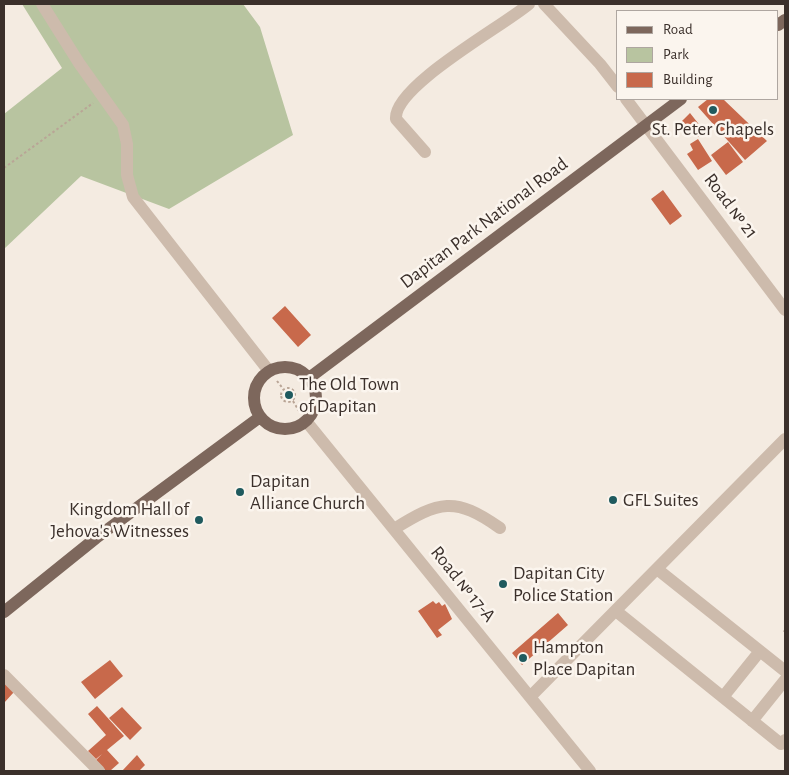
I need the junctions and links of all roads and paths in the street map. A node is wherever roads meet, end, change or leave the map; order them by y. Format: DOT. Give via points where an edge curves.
graph roads {
  1 [pos="42,4"];
  2 [pos="530,4"];
  3 [pos="544,4"];
  4 [pos="616,85"];
  5 [pos="103,96"];
  6 [pos="627,100"];
  7 [pos="680,100"];
  8 [pos="646,124"];
  9 [pos="424,152"];
  10 [pos="4,168"];
  11 [pos="785,310"];
  12 [pos="269,371"];
  13 [pos="309,378"];
  14 [pos="294,398"];
  15 [pos="260,417"];
  16 [pos="306,421"];
  17 [pos="785,439"];
  18 [pos="500,528"];
  19 [pos="394,529"];
  20 [pos="656,569"];
  21 [pos="616,610"];
  22 [pos="4,612"];
  23 [pos="760,651"];
  24 [pos="785,671"];
  25 [pos="4,674"];
  26 [pos="785,680"];
  27 [pos="530,697"];
  28 [pos="723,698"];
  29 [pos="752,721"];
  30 [pos="785,740"];
  31 [pos="100,771"];
  32 [pos="590,771"];
  1 -- 5 [label="street"];
  2 -- 9 [label="street" via="440,65 398,106 396,119"];
  3 -- 4 [label="street"];
  5 -- 10 [label="path"];
  5 -- 12 [label="street" via="123,124 127,175 133,197"];
  6 -- 8 [label="street, Road № 21"];
  7 -- 8 [label="main road, Dapitan Park National Road"];
  8 -- 11 [label="street, Road № 21"];
  8 -- 13 [label="main road, Dapitan Park National Road"];
  12 -- 13 [label="main road" via="290,367"];
  12 -- 15 [label="main road" via="258,381 254,396"];
  13 -- 16 [label="main road" via="315,390 316,404"];
  14 -- 14 [label="path" via="292,402 285,402 282,392 287,388 292,390"];
  15 -- 16 [label="main road" via="279,428 293,428"];
  15 -- 22 [label="main road" via="96,538"];
  16 -- 19 [label="street, Road № 17-A"];
  17 -- 20 [label="street"];
  18 -- 19 [label="street" via="478,512 452,505 420,512"];
  19 -- 27 [label="street, Road № 17-A"];
  20 -- 21 [label="street"];
  20 -- 23 [label="street"];
  21 -- 27 [label="street"];
  21 -- 28 [label="street"];
  23 -- 24 [label="street"];
  23 -- 28 [label="street"];
  25 -- 31 [label="street"];
  26 -- 29 [label="street"];
  27 -- 32 [label="street, Road № 17-A"];
  28 -- 29 [label="street"];
  29 -- 30 [label="street" via="781,744"];
}
